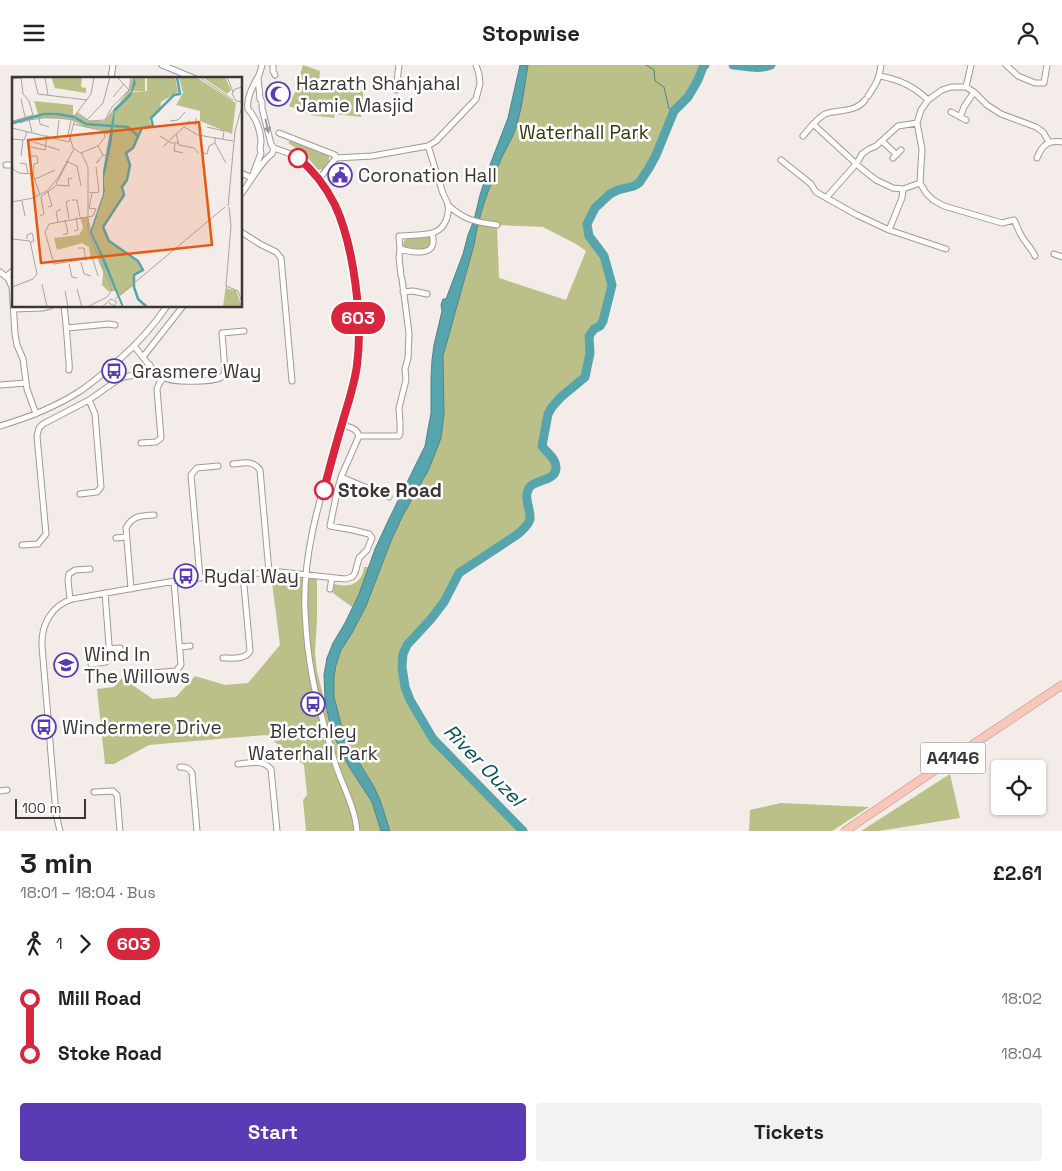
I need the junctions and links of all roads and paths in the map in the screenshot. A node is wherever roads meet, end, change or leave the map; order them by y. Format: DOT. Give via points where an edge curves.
graph roads {
  1 [pos="162,65"];
  2 [pos="181,65"];
  3 [pos="262,65"];
  4 [pos="273,65"];
  5 [pos="399,65"];
  6 [pos="476,65"];
  7 [pos="881,65"];
  8 [pos="970,65"];
  9 [pos="1006,65"];
  10 [pos="1047,65"];
  11 [pos="179,71"];
  12 [pos="275,75"];
  13 [pos="880,76"];
  14 [pos="192,77"];
  15 [pos="258,77"];
  16 [pos="966,87"];
  17 [pos="396,90"];
  18 [pos="974,92"];
  19 [pos="260,99"];
  20 [pos="928,100"];
  21 [pos="246,101"];
  22 [pos="262,108"];
  23 [pos="252,113"];
  24 [pos="951,113"];
  25 [pos="960,117"];
  26 [pos="966,120"];
  27 [pos="917,123"];
  28 [pos="813,124"];
  29 [pos="279,133"];
  30 [pos="803,136"];
  31 [pos="882,141"];
  32 [pos="1049,142"];
  33 [pos="1062,142"];
  34 [pos="261,145"];
  35 [pos="272,146"];
  36 [pos="428,146"];
  37 [pos="901,150"];
  38 [pos="260,153"];
  39 [pos="269,156"];
  40 [pos="336,158"];
  41 [pos="1037,158"];
  42 [pos="781,160"];
  43 [pos="857,163"];
  44 [pos="6,165"];
  45 [pos="12,165"];
  46 [pos="242,173"];
  47 [pos="252,177"];
  48 [pos="319,179"];
  49 [pos="920,183"];
  50 [pos="903,189"];
  51 [pos="242,192"];
  52 [pos="826,198"];
  53 [pos="448,205"];
  54 [pos="497,225"];
  55 [pos="889,230"];
  56 [pos="242,233"];
  57 [pos="432,234"];
  58 [pos="400,249"];
  59 [pos="946,249"];
  60 [pos="1054,254"];
  61 [pos="1035,256"];
  62 [pos="1062,257"];
  63 [pos="0,272"];
  64 [pos="12,272"];
  65 [pos="6,277"];
  66 [pos="12,290"];
  67 [pos="403,292"];
  68 [pos="427,294"];
  69 [pos="46,307"];
  70 [pos="64,307"];
  71 [pos="167,307"];
  72 [pos="182,307"];
  73 [pos="14,309"];
  74 [pos="115,325"];
  75 [pos="67,328"];
  76 [pos="244,331"];
  77 [pos="134,346"];
  78 [pos="143,357"];
  79 [pos="150,365"];
  80 [pos="69,371"];
  81 [pos="163,378"];
  82 [pos="292,381"];
  83 [pos="26,383"];
  84 [pos="0,385"];
  85 [pos="89,400"];
  86 [pos="36,414"];
  87 [pos="342,425"];
  88 [pos="0,426"];
  89 [pos="359,436"];
  90 [pos="141,443"];
  91 [pos="233,464"];
  92 [pos="218,466"];
  93 [pos="341,477"];
  94 [pos="80,494"];
  95 [pos="389,497"];
  96 [pos="154,515"];
  97 [pos="126,537"];
  98 [pos="116,538"];
  99 [pos="22,545"];
  100 [pos="90,569"];
  101 [pos="269,572"];
  102 [pos="243,574"];
  103 [pos="306,574"];
  104 [pos="200,578"];
  105 [pos="332,578"];
  106 [pos="174,581"];
  107 [pos="131,589"];
  108 [pos="330,589"];
  109 [pos="105,593"];
  110 [pos="70,600"];
  111 [pos="190,645"];
  112 [pos="180,647"];
  113 [pos="120,648"];
  114 [pos="110,649"];
  115 [pos="224,659"];
  116 [pos="91,664"];
  117 [pos="152,673"];
  118 [pos="1062,685"];
  119 [pos="238,764"];
  120 [pos="180,767"];
  121 [pos="6,790"];
  122 [pos="0,791"];
  123 [pos="94,792"];
  124 [pos="60,831"];
  125 [pos="120,831"];
  126 [pos="197,831"];
  127 [pos="277,831"];
  128 [pos="356,831"];
  129 [pos="845,831"];
  1 -- 11 [label="street"];
  2 -- 11 [label="street"];
  3 -- 15 [label="street"];
  4 -- 12 [label="street"];
  5 -- 17 [label="street"];
  6 -- 36 [label="street" via="480,84 476,99"];
  7 -- 13 [label="street"];
  8 -- 16 [label="street"];
  9 -- 10 [label="street" via="1018,76 1034,83 1044,83"];
  11 -- 14 [label="street"];
  13 -- 20 [label="street" via="917,90"];
  13 -- 28 [label="street" via="862,105 825,115"];
  15 -- 19 [label="street"];
  15 -- 21 [label="street"];
  16 -- 18 [label="street"];
  16 -- 20 [label="street" via="942,90"];
  18 -- 25 [label="street"];
  18 -- 32 [label="street" via="1001,114 1036,127"];
  19 -- 21 [label="street" via="255,97"];
  19 -- 22 [label="street"];
  20 -- 27 [label="street"];
  21 -- 23 [label="street"];
  22 -- 23 [label="street"];
  22 -- 35 [label="street, one-way"];
  23 -- 34 [label="street"];
  24 -- 25 [label="street"];
  25 -- 26 [label="street"];
  27 -- 31 [label="street" via="898,126"];
  27 -- 49 [label="street" via="922,149"];
  28 -- 30 [label="street"];
  28 -- 43 [label="street"];
  29 -- 40 [label="street"];
  31 -- 37 [label="street" via="895,156"];
  31 -- 43 [label="street" via="862,154"];
  32 -- 33 [label="street"];
  32 -- 41 [label="street" via="1042,146"];
  34 -- 35 [label="street"];
  34 -- 38 [label="street"];
  35 -- 39 [label="street" via="273,152"];
  35 -- 48 [label="street" via="298,158"];
  36 -- 40 [label="street"];
  36 -- 53 [label="street"];
  38 -- 39 [label="street"];
  38 -- 47 [label="street"];
  39 -- 47 [label="street"];
  40 -- 48 [label="street"];
  42 -- 52 [label="street"];
  43 -- 50 [label="street" via="876,179 893,188"];
  43 -- 52 [label="street"];
  44 -- 45 [label="street"];
  46 -- 47 [label="street"];
  47 -- 51 [label="street"];
  48 -- 87 [label="street" via="332,198 342,225 356,291 358,364"];
  49 -- 50 [label="street"];
  49 -- 61 [label="street" via="932,200 944,206 1002,223 1014,220"];
  50 -- 55 [label="street"];
  52 -- 55 [label="street"];
  53 -- 54 [label="street" via="471,220"];
  53 -- 57 [label="street" via="445,223"];
  55 -- 59 [label="street"];
  56 -- 82 [label="street" via="281,257"];
  57 -- 58 [label="street" via="399,236"];
  57 -- 58 [label="street" via="434,245 427,251"];
  58 -- 67 [label="street"];
  60 -- 62 [label="street"];
  63 -- 65 [label="street"];
  64 -- 65 [label="street"];
  65 -- 66 [label="street"];
  67 -- 68 [label="street"];
  67 -- 89 [label="street" via="409,333 406,380 399,408 400,433 399,436"];
  69 -- 73 [label="street"];
  70 -- 75 [label="street"];
  71 -- 77 [label="street"];
  72 -- 78 [label="street"];
  73 -- 83 [label="street" via="15,334"];
  74 -- 75 [label="street"];
  75 -- 80 [label="street"];
  76 -- 81 [label="street" via="222,333 225,370 220,378 179,381"];
  77 -- 78 [label="street"];
  77 -- 86 [label="street" via="81,391"];
  78 -- 79 [label="street"];
  79 -- 81 [label="street"];
  79 -- 85 [label="street" via="140,374 119,379"];
  81 -- 90 [label="street" via="157,389 161,437 156,442"];
  83 -- 84 [label="street"];
  83 -- 86 [label="street"];
  85 -- 94 [label="street" via="95,414 101,487 97,492"];
  85 -- 99 [label="street" via="43,424 38,430 46,534 38,544"];
  86 -- 88 [label="street"];
  87 -- 89 [label="street" via="356,430"];
  87 -- 103 [label="street" via="318,512"];
  89 -- 93 [label="street"];
  91 -- 101 [label="street" via="251,463 260,470"];
  92 -- 104 [label="street" via="197,468 191,475"];
  93 -- 95 [label="street"];
  93 -- 105 [label="street" via="330,526 370,534 372,538 352,577"];
  96 -- 97 [label="street" via="133,519 126,528"];
  97 -- 98 [label="street"];
  97 -- 107 [label="street"];
  100 -- 110 [label="street" via="75,570 69,574"];
  101 -- 102 [label="street"];
  101 -- 103 [label="street"];
  102 -- 104 [label="street"];
  102 -- 115 [label="street" via="250,651 244,657"];
  103 -- 105 [label="street"];
  103 -- 128 [label="street" via="305,610 312,677"];
  104 -- 106 [label="street"];
  105 -- 108 [label="street"];
  106 -- 107 [label="street"];
  106 -- 112 [label="street"];
  107 -- 109 [label="street"];
  109 -- 110 [label="street"];
  109 -- 114 [label="street"];
  110 -- 124 [label="street" via="52,612 42,636"];
  111 -- 112 [label="street"];
  112 -- 117 [label="street" via="182,665 176,671"];
  113 -- 114 [label="street"];
  114 -- 116 [label="street" via="110,658 106,662"];
  118 -- 129 [label="highway, A4146"];
  119 -- 127 [label="street" via="260,762 271,769"];
  120 -- 126 [label="street" via="190,769 192,773"];
  121 -- 122 [label="street"];
  123 -- 125 [label="street" via="113,791 117,795"];
}
